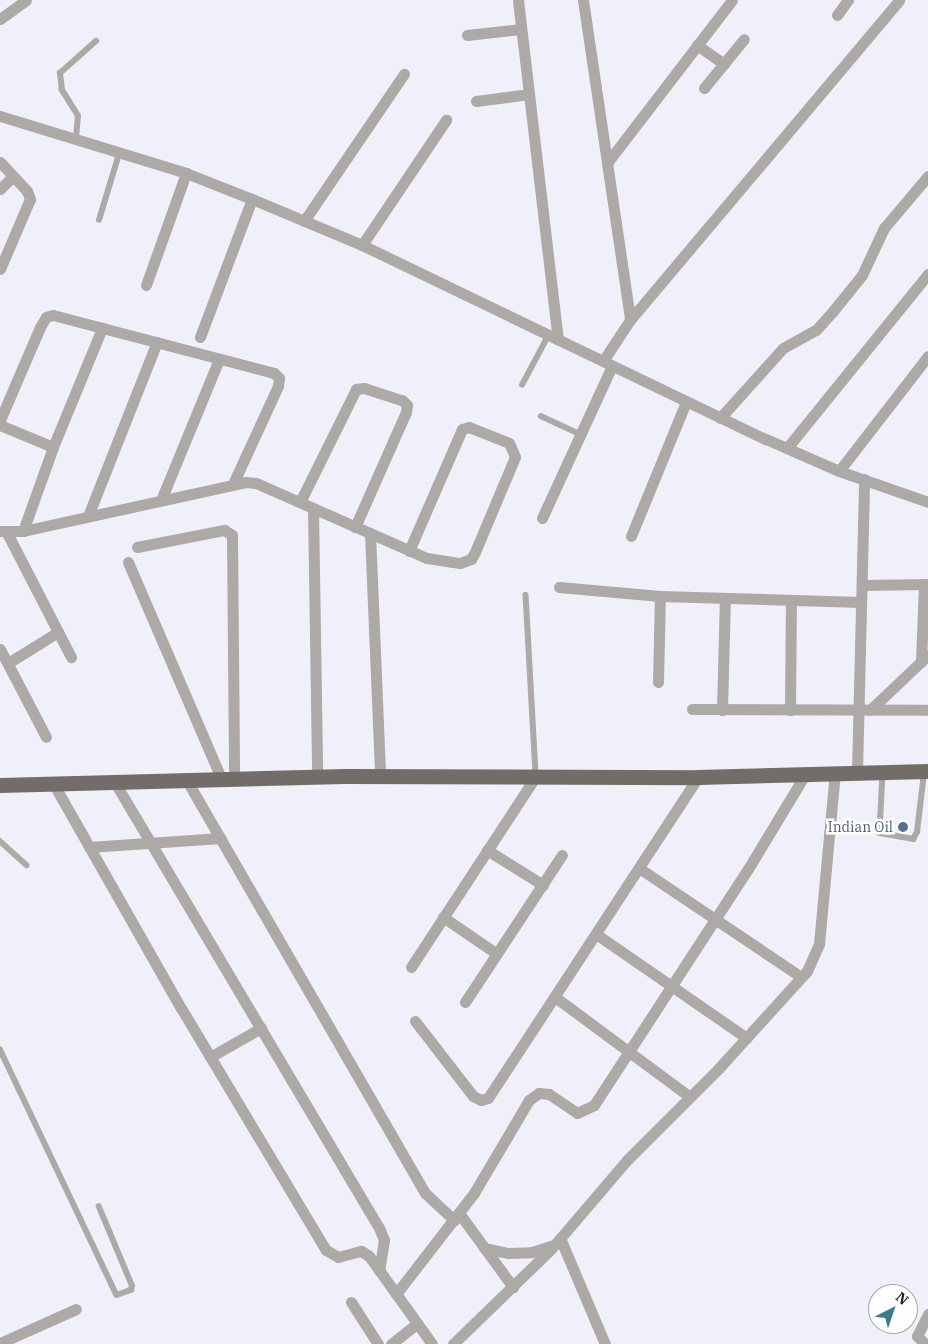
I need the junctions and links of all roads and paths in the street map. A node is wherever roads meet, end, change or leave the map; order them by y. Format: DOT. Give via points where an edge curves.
graph roads {
  1 [pos="26,0"];
  2 [pos="518,0"];
  3 [pos="583,0"];
  4 [pos="732,0"];
  5 [pos="848,0"];
  6 [pos="899,0"];
  7 [pos="837,15"];
  8 [pos="0,19"];
  9 [pos="522,29"];
  10 [pos="467,35"];
  11 [pos="744,39"];
  12 [pos="96,41"];
  13 [pos="697,45"];
  14 [pos="724,64"];
  15 [pos="404,74"];
  16 [pos="704,88"];
  17 [pos="529,94"];
  18 [pos="476,101"];
  19 [pos="0,116"];
  20 [pos="446,120"];
  21 [pos="76,138"];
  22 [pos="120,151"];
  23 [pos="0,162"];
  24 [pos="608,163"];
  25 [pos="186,172"];
  26 [pos="14,176"];
  27 [pos="928,176"];
  28 [pos="0,189"];
  29 [pos="924,189"];
  30 [pos="252,199"];
  31 [pos="98,220"];
  32 [pos="304,220"];
  33 [pos="362,245"];
  34 [pos="0,270"];
  35 [pos="928,274"];
  36 [pos="146,285"];
  37 [pos="630,320"];
  38 [pos="102,328"];
  39 [pos="200,337"];
  40 [pos="553,338"];
  41 [pos="157,342"];
  42 [pos="928,356"];
  43 [pos="219,359"];
  44 [pos="607,364"];
  45 [pos="522,385"];
  46 [pos="686,402"];
  47 [pos="541,416"];
  48 [pos="720,418"];
  49 [pos="0,420"];
  50 [pos="0,425"];
  51 [pos="580,434"];
  52 [pos="53,446"];
  53 [pos="787,448"];
  54 [pos="839,471"];
  55 [pos="864,479"];
  56 [pos="233,484"];
  57 [pos="161,500"];
  58 [pos="300,502"];
  59 [pos="928,502"];
  60 [pos="313,508"];
  61 [pos="88,516"];
  62 [pos="542,518"];
  63 [pos="355,527"];
  64 [pos="3,531"];
  65 [pos="23,531"];
  66 [pos="370,533"];
  67 [pos="631,536"];
  68 [pos="137,547"];
  69 [pos="410,550"];
  70 [pos="128,562"];
  71 [pos="926,584"];
  72 [pos="862,585"];
  73 [pos="559,586"];
  74 [pos="526,595"];
  75 [pos="660,596"];
  76 [pos="725,598"];
  77 [pos="791,600"];
  78 [pos="861,602"];
  79 [pos="58,632"];
  80 [pos="0,649"];
  81 [pos="71,657"];
  82 [pos="924,658"];
  83 [pos="8,663"];
  84 [pos="658,682"];
  85 [pos="692,709"];
  86 [pos="722,710"];
  87 [pos="790,710"];
  88 [pos="864,710"];
  89 [pos="928,710"];
  90 [pos="46,736"];
  91 [pos="883,771"];
  92 [pos="926,771"];
  93 [pos="857,772"];
  94 [pos="806,773"];
  95 [pos="835,773"];
  96 [pos="317,776"];
  97 [pos="380,776"];
  98 [pos="536,776"];
  99 [pos="698,777"];
  100 [pos="228,778"];
  101 [pos="186,779"];
  102 [pos="114,781"];
  103 [pos="53,783"];
  104 [pos="0,785"];
  105 [pos="221,838"];
  106 [pos="0,841"];
  107 [pos="152,843"];
  108 [pos="90,847"];
  109 [pos="487,850"];
  110 [pos="562,855"];
  111 [pos="27,865"];
  112 [pos="639,868"];
  113 [pos="542,885"];
  114 [pos="443,917"];
  115 [pos="715,920"];
  116 [pos="596,934"];
  117 [pos="497,954"];
  118 [pos="411,967"];
  119 [pos="801,978"];
  120 [pos="672,985"];
  121 [pos="555,997"];
  122 [pos="465,1002"];
  123 [pos="415,1021"];
  124 [pos="261,1028"];
  125 [pos="747,1038"];
  126 [pos="0,1049"];
  127 [pos="629,1051"];
  128 [pos="210,1057"];
  129 [pos="690,1096"];
  130 [pos="99,1207"];
  131 [pos="457,1216"];
  132 [pos="558,1241"];
  133 [pos="484,1248"];
  134 [pos="380,1271"];
  135 [pos="513,1287"];
  136 [pos="396,1294"];
  137 [pos="351,1302"];
  138 [pos="76,1309"];
  139 [pos="928,1314"];
  140 [pos="417,1324"];
  141 [pos="918,1341"];
  142 [pos="0,1343"];
  143 [pos="602,1343"];
  144 [pos="378,1344"];
  145 [pos="391,1344"];
  146 [pos="432,1344"];
  147 [pos="453,1344"];
  1 -- 8 [label="street"];
  2 -- 9 [label="street"];
  3 -- 24 [label="street"];
  4 -- 13 [label="street"];
  5 -- 7 [label="street"];
  6 -- 37 [label="street"];
  9 -- 10 [label="street"];
  9 -- 17 [label="street"];
  11 -- 14 [label="street"];
  12 -- 21 [label="lane" via="65,66 60,74 62,90 78,116"];
  13 -- 14 [label="street"];
  13 -- 24 [label="street"];
  14 -- 16 [label="street"];
  15 -- 32 [label="street"];
  17 -- 18 [label="street"];
  17 -- 40 [label="street"];
  19 -- 21 [label="street"];
  20 -- 33 [label="street"];
  21 -- 22 [label="street"];
  22 -- 25 [label="street"];
  22 -- 31 [label="lane"];
  23 -- 26 [label="street"];
  24 -- 37 [label="street"];
  25 -- 30 [label="street"];
  25 -- 36 [label="street"];
  26 -- 28 [label="street"];
  26 -- 34 [label="street" via="30,199"];
  27 -- 29 [label="street"];
  29 -- 48 [label="street" via="884,228 862,275 822,323 783,348"];
  30 -- 32 [label="street"];
  30 -- 39 [label="street"];
  32 -- 33 [label="street"];
  33 -- 40 [label="street"];
  35 -- 53 [label="street"];
  37 -- 44 [label="street"];
  38 -- 41 [label="street"];
  38 -- 49 [label="street" via="53,315 46,317"];
  38 -- 52 [label="street"];
  40 -- 44 [label="street"];
  40 -- 45 [label="lane"];
  41 -- 43 [label="street"];
  41 -- 61 [label="street"];
  42 -- 54 [label="street"];
  43 -- 56 [label="street" via="274,373 279,378"];
  43 -- 57 [label="street"];
  44 -- 46 [label="street"];
  44 -- 51 [label="street"];
  46 -- 48 [label="street"];
  46 -- 67 [label="street"];
  47 -- 51 [label="lane"];
  48 -- 53 [label="street"];
  50 -- 52 [label="street"];
  51 -- 62 [label="street"];
  52 -- 65 [label="street"];
  53 -- 54 [label="street"];
  54 -- 55 [label="street"];
  55 -- 59 [label="street"];
  55 -- 72 [label="street"];
  56 -- 57 [label="street"];
  56 -- 58 [label="street" via="256,483"];
  57 -- 61 [label="street"];
  58 -- 60 [label="street"];
  58 -- 63 [label="street" via="356,389 364,388 402,400 407,405 406,412"];
  60 -- 63 [label="street"];
  60 -- 96 [label="street"];
  61 -- 65 [label="street"];
  63 -- 66 [label="street"];
  64 -- 65 [label="street"];
  64 -- 79 [label="street"];
  66 -- 69 [label="street"];
  66 -- 97 [label="street"];
  68 -- 100 [label="street" via="224,530 232,535"];
  69 -- 69 [label="street" via="445,563 470,559 515,457 509,444 469,427 462,429"];
  70 -- 100 [label="street"];
  71 -- 72 [label="street"];
  71 -- 82 [label="street"];
  72 -- 78 [label="street"];
  73 -- 75 [label="street"];
  74 -- 98 [label="lane"];
  75 -- 76 [label="street"];
  75 -- 84 [label="street"];
  76 -- 77 [label="street"];
  76 -- 86 [label="street"];
  77 -- 78 [label="street"];
  77 -- 87 [label="street"];
  78 -- 88 [label="street"];
  79 -- 81 [label="street"];
  79 -- 83 [label="street"];
  80 -- 83 [label="street"];
  82 -- 88 [label="street"];
  83 -- 90 [label="street"];
  85 -- 86 [label="street"];
  86 -- 87 [label="street"];
  87 -- 88 [label="street"];
  88 -- 89 [label="street"];
  88 -- 93 [label="street"];
  91 -- 92 [label="main road"];
  91 -- 92 [label="lane" via="880,833 912,839 917,832"];
  91 -- 93 [label="main road"];
  93 -- 95 [label="main road"];
  94 -- 95 [label="main road"];
  94 -- 99 [label="main road"];
  94 -- 115 [label="street"];
  95 -- 119 [label="street" via="819,944 815,958"];
  96 -- 97 [label="main road"];
  96 -- 100 [label="main road"];
  97 -- 98 [label="main road"];
  98 -- 99 [label="main road"];
  98 -- 109 [label="street"];
  99 -- 112 [label="street"];
  100 -- 101 [label="main road"];
  101 -- 102 [label="main road"];
  101 -- 105 [label="street"];
  102 -- 103 [label="main road"];
  102 -- 107 [label="street"];
  103 -- 104 [label="main road"];
  103 -- 108 [label="street"];
  105 -- 107 [label="street"];
  105 -- 131 [label="street" via="425,1193"];
  106 -- 111 [label="lane"];
  107 -- 108 [label="street"];
  107 -- 124 [label="street"];
  108 -- 128 [label="street"];
  109 -- 113 [label="street"];
  109 -- 114 [label="street"];
  110 -- 113 [label="street"];
  112 -- 115 [label="street"];
  112 -- 116 [label="street"];
  113 -- 117 [label="street"];
  114 -- 117 [label="street"];
  114 -- 118 [label="street"];
  115 -- 119 [label="street"];
  115 -- 120 [label="street"];
  116 -- 120 [label="street"];
  116 -- 121 [label="street"];
  117 -- 122 [label="street"];
  119 -- 125 [label="street"];
  120 -- 125 [label="street"];
  120 -- 127 [label="street"];
  121 -- 123 [label="street" via="494,1091 481,1100 462,1083"];
  121 -- 127 [label="street"];
  124 -- 128 [label="street"];
  124 -- 134 [label="street" via="379,1228 384,1240"];
  125 -- 129 [label="street"];
  126 -- 130 [label="lane" via="117,1295 131,1290 132,1286"];
  127 -- 129 [label="street"];
  127 -- 131 [label="street" via="586,1111 570,1111 549,1094 540,1093 529,1100 491,1167"];
  128 -- 134 [label="street" via="326,1250 338,1257 361,1251"];
  129 -- 132 [label="street" via="628,1159"];
  131 -- 133 [label="street"];
  131 -- 136 [label="street"];
  132 -- 133 [label="street" via="532,1252 508,1253"];
  132 -- 135 [label="street"];
  132 -- 143 [label="street"];
  133 -- 135 [label="street"];
  134 -- 136 [label="street"];
  135 -- 147 [label="street"];
  136 -- 140 [label="street"];
  137 -- 144 [label="street"];
  138 -- 142 [label="street"];
  139 -- 141 [label="street"];
  140 -- 145 [label="street"];
  140 -- 146 [label="street"];
}
